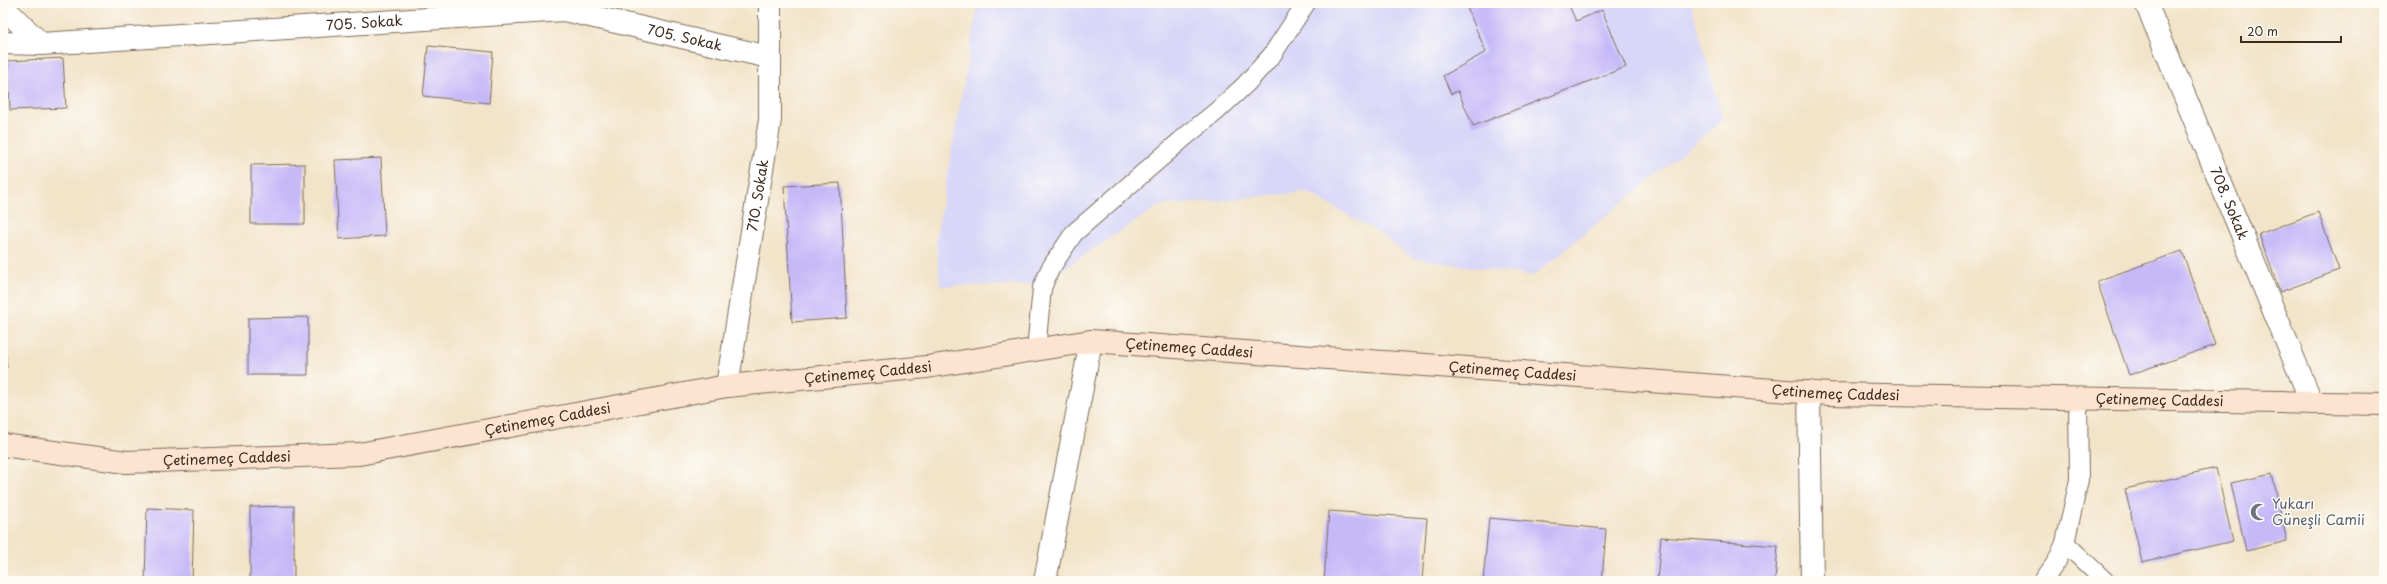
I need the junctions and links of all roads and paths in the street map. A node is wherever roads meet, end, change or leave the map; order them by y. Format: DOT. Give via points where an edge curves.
graph roads {
  1 [pos="770,3"];
  2 [pos="1306,3"];
  3 [pos="2146,3"];
  4 [pos="3,7"];
  5 [pos="534,7"];
  6 [pos="3,43"];
  7 [pos="41,44"];
  8 [pos="769,57"];
  9 [pos="1091,341"];
  10 [pos="1036,350"];
  11 [pos="727,386"];
  12 [pos="1809,392"];
  13 [pos="2078,399"];
  14 [pos="2312,403"];
  15 [pos="2384,404"];
  16 [pos="3,445"];
  17 [pos="2065,543"];
  18 [pos="1045,581"];
  19 [pos="1812,581"];
  20 [pos="2043,581"];
  21 [pos="2105,581"];
  1 -- 8 [label="street, 710. Sokak"];
  2 -- 10 [label="lane" via="1272,55 1246,84 1218,111 1074,233 1050,269 1042,288"];
  3 -- 14 [label="street, 708. Sokak"];
  4 -- 7 [label="street"];
  5 -- 7 [label="street, 705. Sokak"];
  5 -- 8 [label="street, 705. Sokak" via="564,10"];
  6 -- 7 [label="street, 705. Sokak"];
  8 -- 11 [label="street, 710. Sokak" via="770,120"];
  9 -- 10 [label="main road, Çetinemeç Caddesi"];
  9 -- 12 [label="main road, Çetinemeç Caddesi"];
  9 -- 18 [label="street"];
  10 -- 11 [label="main road, Çetinemeç Caddesi" via="927,366"];
  11 -- 16 [label="main road, Çetinemeç Caddesi" via="359,454 126,462"];
  12 -- 13 [label="main road, Çetinemeç Caddesi"];
  12 -- 19 [label="street"];
  13 -- 14 [label="main road, Çetinemeç Caddesi"];
  13 -- 17 [label="lane" via="2079,480"];
  14 -- 15 [label="main road, Çetinemeç Caddesi"];
  17 -- 20 [label="lane" via="2057,562"];
  17 -- 21 [label="lane"];
}
